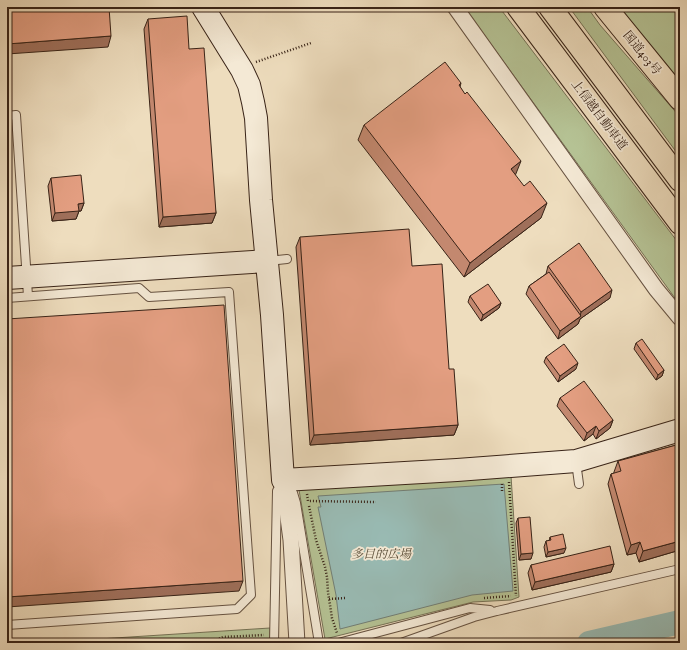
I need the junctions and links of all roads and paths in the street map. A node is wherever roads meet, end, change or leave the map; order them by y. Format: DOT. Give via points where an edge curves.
graph roads {
  1 [pos="203,7"];
  2 [pos="455,7"];
  3 [pos="518,7"];
  4 [pos="550,7"];
  5 [pos="605,7"];
  6 [pos="311,44"];
  7 [pos="241,67"];
  8 [pos="680,99"];
  9 [pos="7,116"];
  10 [pos="680,180"];
  11 [pos="680,223"];
  12 [pos="277,260"];
  13 [pos="21,284"];
  14 [pos="7,298"];
  15 [pos="680,318"];
  16 [pos="680,430"];
  17 [pos="576,461"];
  18 [pos="579,484"];
  19 [pos="288,487"];
  20 [pos="502,491"];
  21 [pos="314,492"];
  22 [pos="306,493"];
  23 [pos="308,502"];
  24 [pos="376,502"];
  25 [pos="680,569"];
  26 [pos="346,598"];
  27 [pos="480,598"];
  28 [pos="329,599"];
  29 [pos="497,611"];
  30 [pos="7,625"];
  31 [pos="345,631"];
  32 [pos="274,639"];
  33 [pos="208,643"];
  34 [pos="297,643"];
  35 [pos="319,643"];
  36 [pos="338,643"];
  37 [pos="400,643"];
  1 -- 7 [label="street"];
  2 -- 15 [label="street" via="656,289"];
  3 -- 11 [label="highway, 上信越自動車道"];
  4 -- 10 [label="highway"];
  5 -- 8 [label="highway, 国道403号"];
  6 -- 7 [label="path"];
  7 -- 12 [label="street" via="249,85 256,118 261,200"];
  9 -- 13 [label="lane" via="16,115"];
  12 -- 13 [label="street"];
  12 -- 19 [label="street"];
  13 -- 14 [label="lane"];
  13 -- 30 [label="lane" via="139,288 149,297 229,292 250,595 237,609"];
  16 -- 17 [label="street"];
  17 -- 18 [label="lane"];
  17 -- 19 [label="street"];
  19 -- 22 [label="path"];
  19 -- 32 [label="lane" via="277,491"];
  19 -- 34 [label="street"];
  19 -- 35 [label="lane" via="296,503"];
  20 -- 27 [label="path" via="502,481 509,481 517,596"];
  21 -- 22 [label="path"];
  22 -- 23 [label="path"];
  23 -- 24 [label="path"];
  23 -- 28 [label="path" via="325,568"];
  25 -- 29 [label="lane"];
  26 -- 28 [label="path"];
  28 -- 31 [label="path" via="337,633"];
  29 -- 36 [label="lane" via="470,608"];
  29 -- 37 [label="lane"];
  32 -- 33 [label="path" via="229,637"];
}
